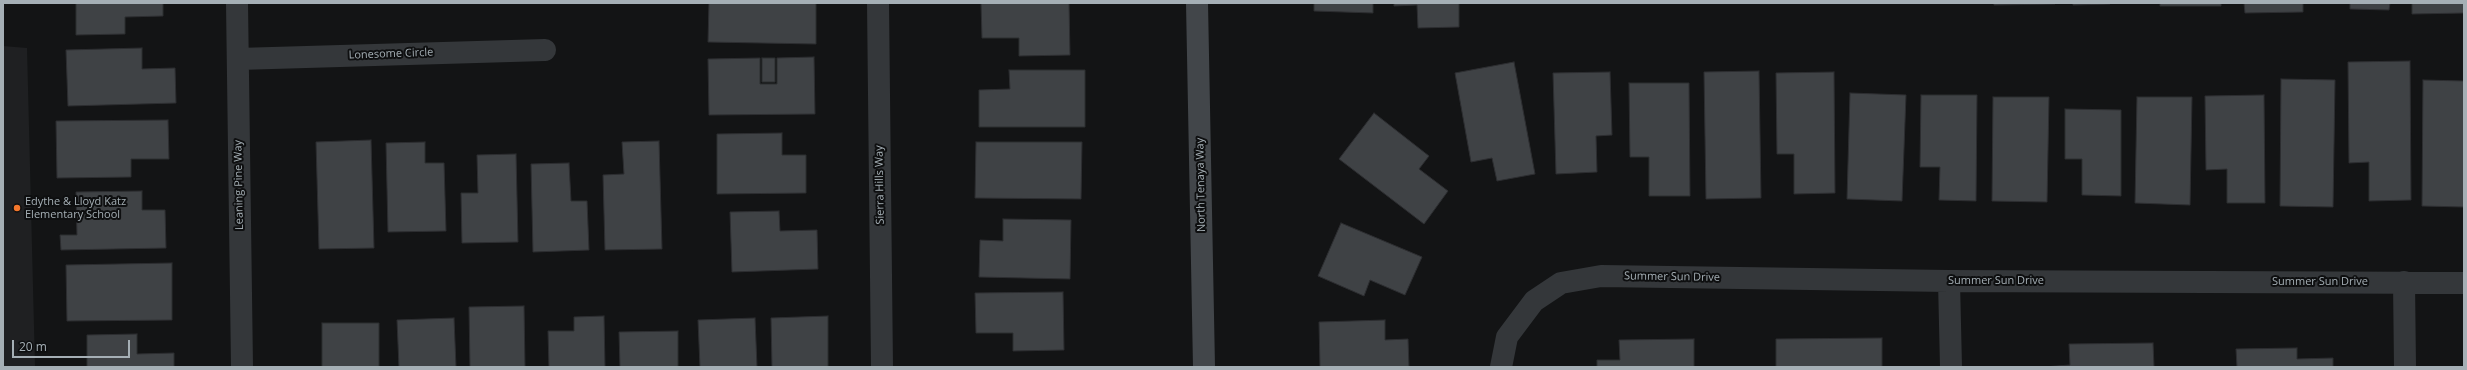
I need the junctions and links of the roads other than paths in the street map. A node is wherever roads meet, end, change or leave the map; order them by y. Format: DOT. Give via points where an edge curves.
graph roads {
  1 [pos="237,3"];
  2 [pos="878,3"];
  3 [pos="1198,3"];
  4 [pos="544,50"];
  5 [pos="238,59"];
  6 [pos="1949,281"];
  7 [pos="2404,282"];
  8 [pos="2464,284"];
  9 [pos="242,367"];
  10 [pos="882,367"];
  11 [pos="1204,367"];
  12 [pos="1502,367"];
  13 [pos="1951,367"];
  14 [pos="2405,367"];
  1 -- 5 [label="street, Leaning Pine Way"];
  2 -- 10 [label="street, Sierra Hills Way"];
  3 -- 11 [label="main road, North Tenaya Way"];
  4 -- 5 [label="street, Lonesome Circle"];
  5 -- 9 [label="street, Leaning Pine Way"];
  6 -- 7 [label="street, Summer Sun Drive"];
  6 -- 12 [label="street, Summer Sun Drive" via="1601,276 1561,283 1534,301 1507,337"];
  6 -- 13 [label="street"];
  7 -- 8 [label="street, Summer Sun Drive"];
  7 -- 14 [label="street"];
}
